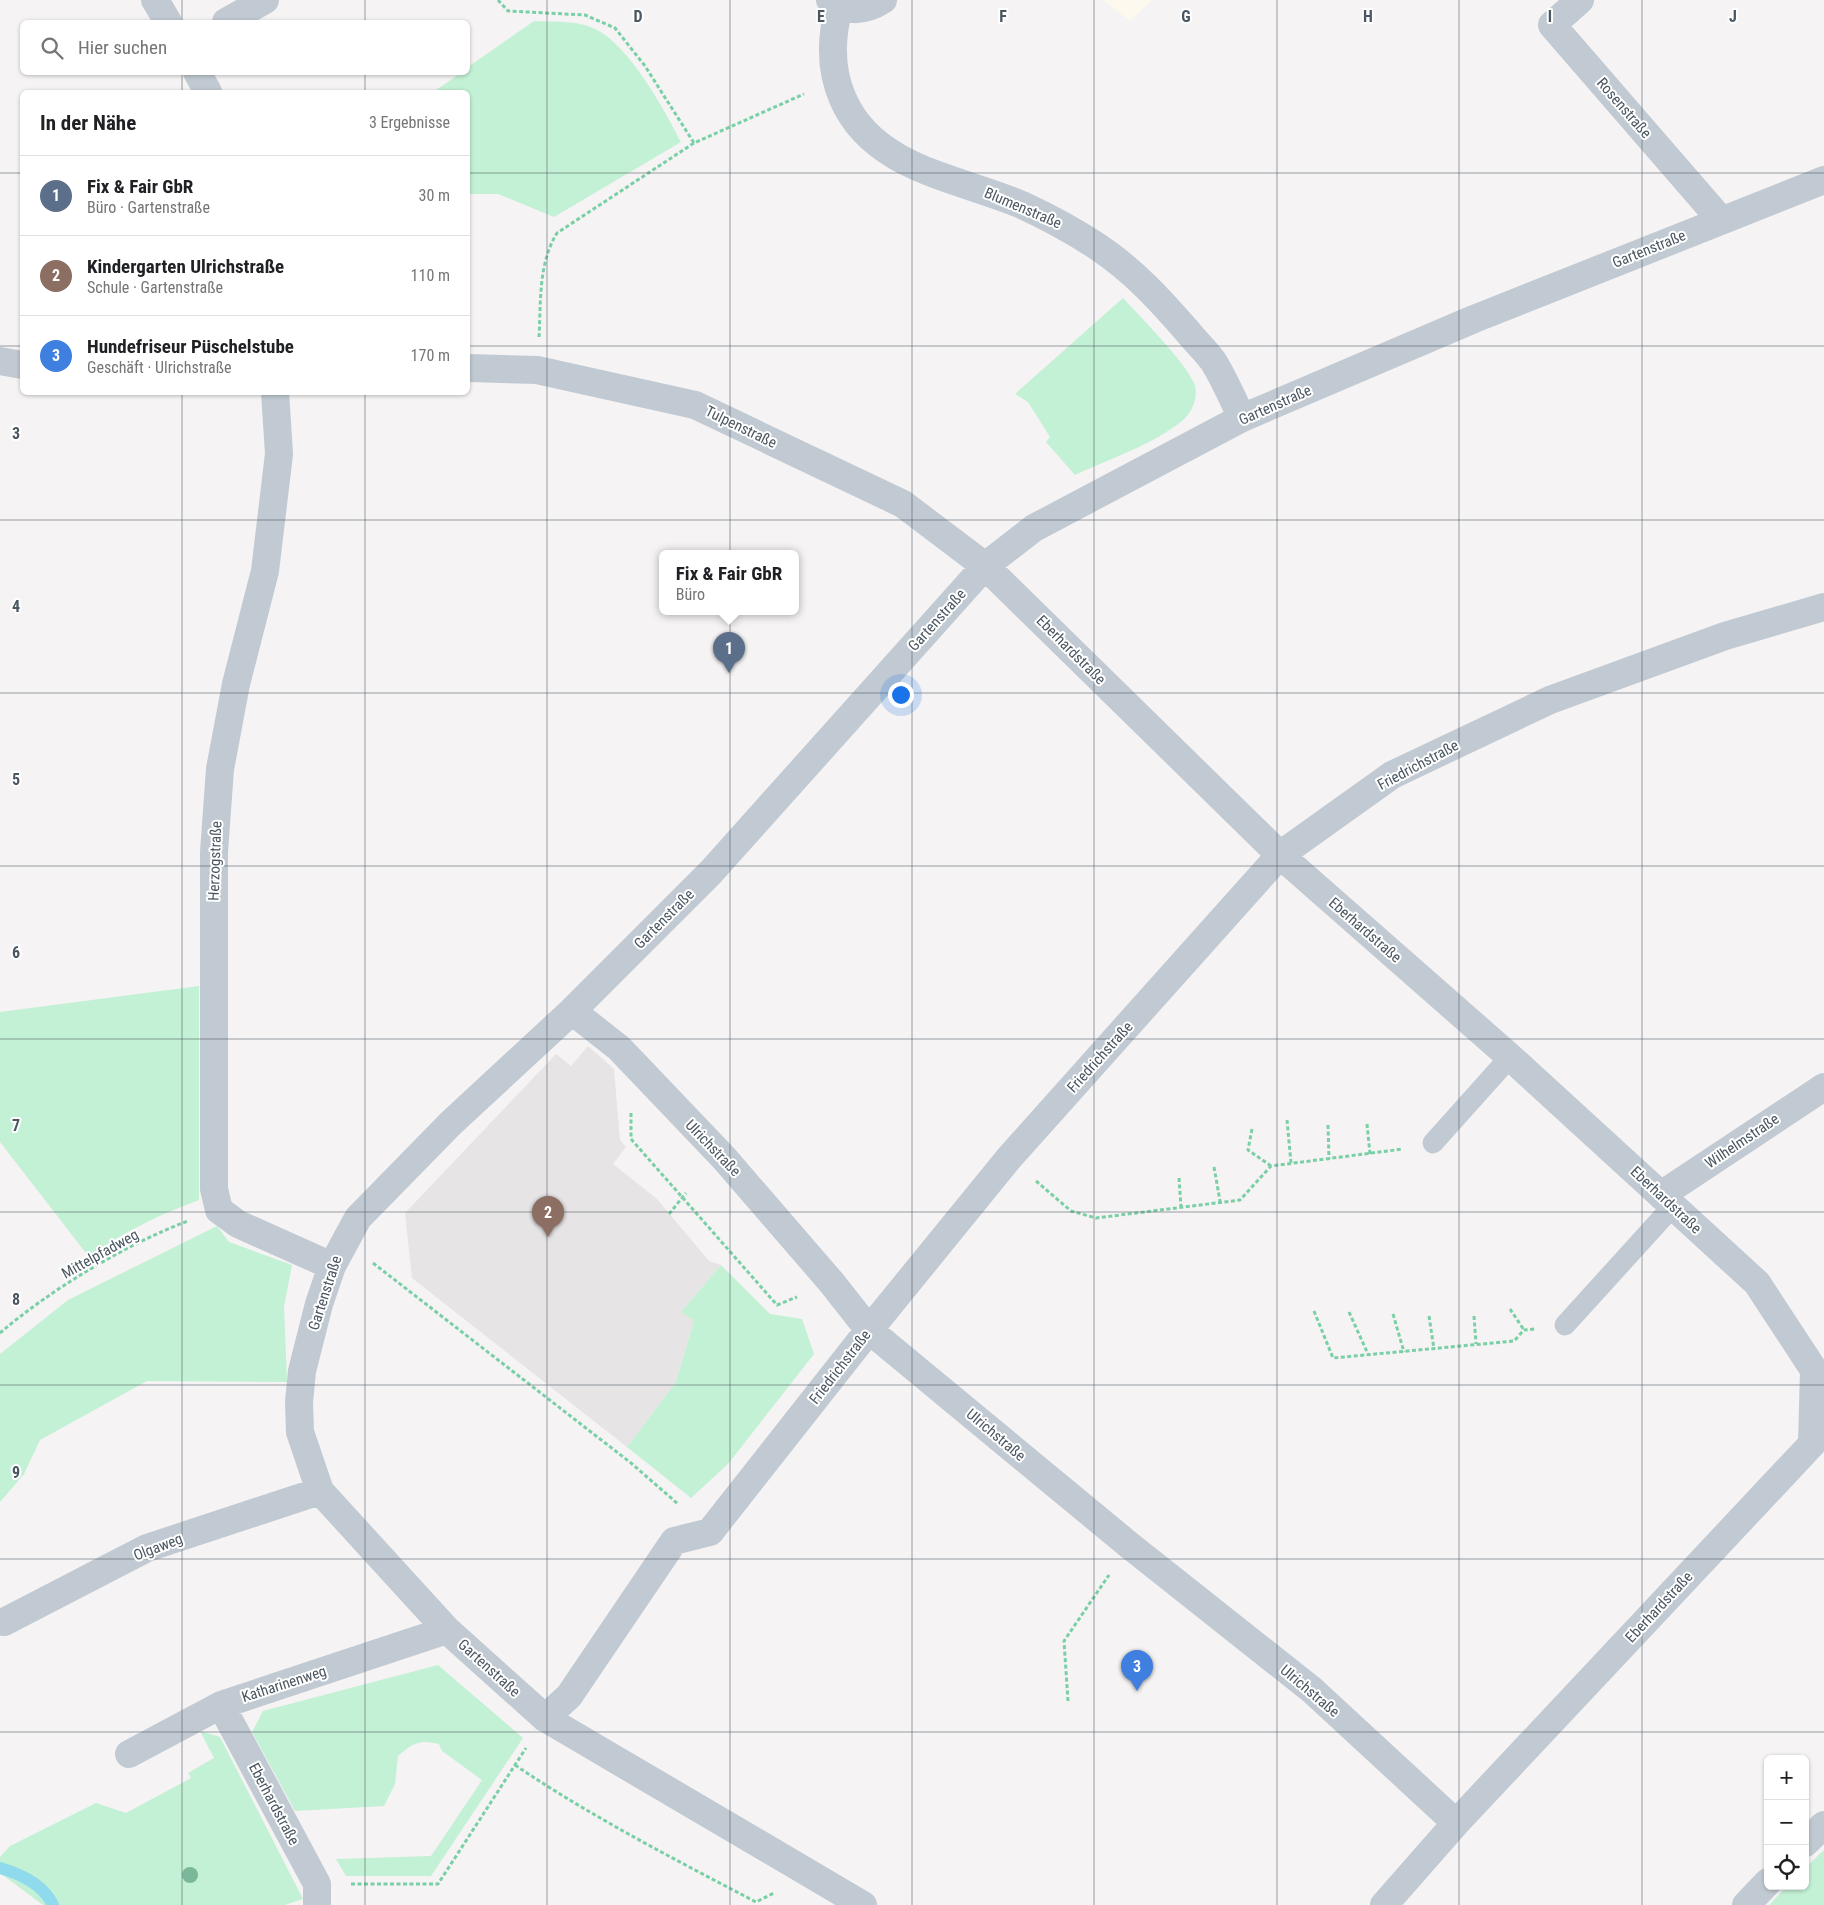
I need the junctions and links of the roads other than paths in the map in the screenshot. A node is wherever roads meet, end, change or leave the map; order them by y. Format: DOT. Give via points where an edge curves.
graph roads {
  1 [pos="155,0"];
  2 [pos="265,0"];
  3 [pos="883,0"];
  4 [pos="1580,0"];
  5 [pos="835,3"];
  6 [pos="167,20"];
  7 [pos="230,20"];
  8 [pos="199,75"];
  9 [pos="207,90"];
  10 [pos="1824,180"];
  11 [pos="1721,220"];
  12 [pos="0,361"];
  13 [pos="20,365"];
  14 [pos="470,368"];
  15 [pos="275,395"];
  16 [pos="1242,418"];
  17 [pos="986,566"];
  18 [pos="1824,608"];
  19 [pos="1280,855"];
  20 [pos="572,1011"];
  21 [pos="1510,1057"];
  22 [pos="1824,1086"];
  23 [pos="1433,1143"];
  24 [pos="1667,1200"];
  25 [pos="332,1266"];
  26 [pos="1565,1324"];
  27 [pos="868,1330"];
  28 [pos="320,1491"];
  29 [pos="4,1622"];
  30 [pos="447,1630"];
  31 [pos="221,1705"];
  32 [pos="546,1718"];
  33 [pos="128,1754"];
  34 [pos="1456,1823"];
  35 [pos="1824,1825"];
  36 [pos="1809,1839"];
  37 [pos="1764,1886"];
  38 [pos="317,1895"];
  39 [pos="863,1905"];
  40 [pos="1384,1905"];
  41 [pos="1746,1905"];
  1 -- 6 [label="street"];
  2 -- 7 [label="street"];
  3 -- 5 [label="street" via="857,10"];
  4 -- 11 [label="street, Rosenstraße" via="1552,25"];
  5 -- 16 [label="street, Blumenstraße" via="835,80 847,110 862,133 891,154 921,169 1021,205 1067,227 1100,248 1135,275 1213,361"];
  8 -- 9 [label="street"];
  10 -- 11 [label="street, Gartenstraße"];
  11 -- 16 [label="street, Gartenstraße" via="1474,319"];
  12 -- 13 [label="street"];
  14 -- 17 [label="street, Tulpenstraße" via="537,370 695,405 903,504"];
  15 -- 25 [label="street, Herzogstraße" via="279,454 265,571 236,684 220,768 214,852 214,1189 219,1210 238,1224"];
  16 -- 17 [label="street, Gartenstraße" via="1034,528"];
  17 -- 19 [label="street, Eberhardstraße"];
  17 -- 20 [label="street, Gartenstraße" via="711,872"];
  18 -- 19 [label="street, Friedrichstraße" via="1725,636 1550,700 1392,775"];
  19 -- 21 [label="street, Eberhardstraße"];
  19 -- 27 [label="street, Friedrichstraße" via="1010,1158"];
  20 -- 25 [label="street, Gartenstraße" via="451,1123 358,1218"];
  20 -- 27 [label="street, Ulrichstraße" via="618,1048 724,1158 832,1283"];
  21 -- 23 [label="lane"];
  21 -- 24 [label="street, Eberhardstraße"];
  22 -- 24 [label="street, Wilhelmstraße"];
  24 -- 26 [label="lane"];
  24 -- 34 [label="street, Eberhardstraße" via="1757,1283 1814,1370 1812,1444"];
  25 -- 28 [label="street, Gartenstraße" via="302,1371 299,1402 300,1432"];
  27 -- 32 [label="street, Friedrichstraße" via="710,1532 674,1542 569,1696"];
  27 -- 34 [label="street, Ulrichstraße" via="1128,1545 1312,1690"];
  28 -- 29 [label="street, Olgaweg" via="147,1548"];
  28 -- 30 [label="street, Gartenstraße"];
  30 -- 31 [label="street, Katharinenweg"];
  30 -- 32 [label="street, Gartenstraße"];
  31 -- 33 [label="street, Katharinenweg"];
  31 -- 38 [label="street, Eberhardstraße"];
  32 -- 39 [label="street, Gartenstraße"];
  34 -- 40 [label="street, Eberhardstraße"];
  35 -- 36 [label="street"];
  37 -- 41 [label="street"];
}
